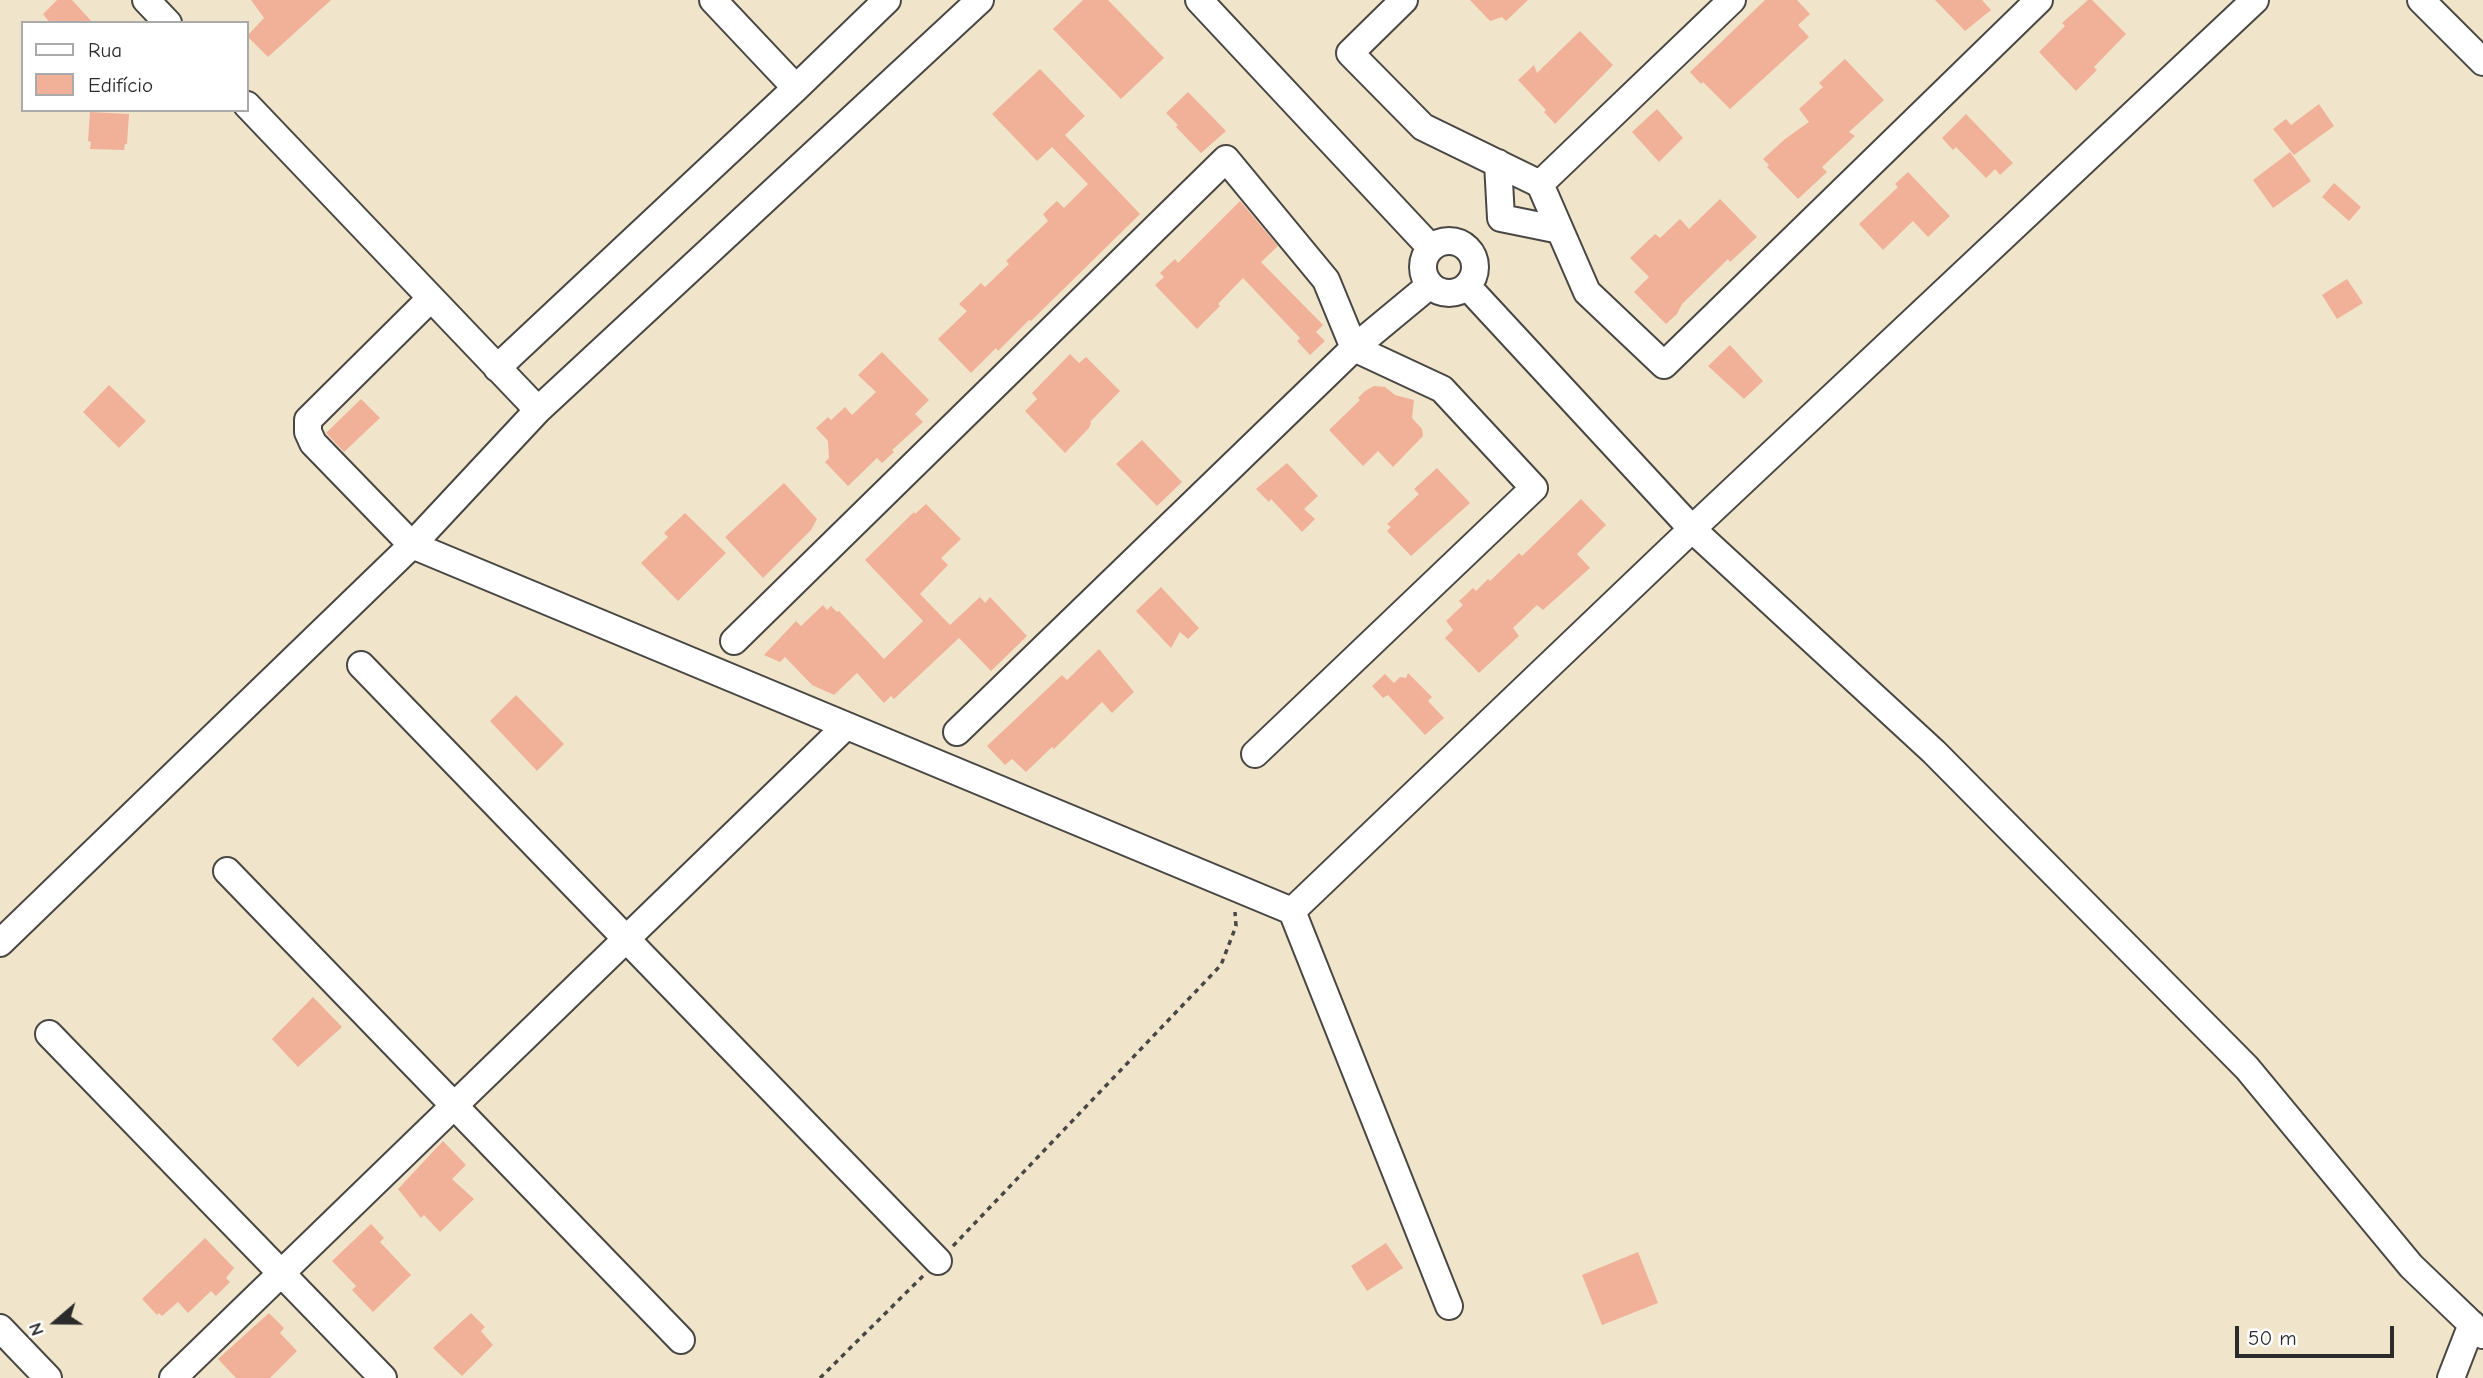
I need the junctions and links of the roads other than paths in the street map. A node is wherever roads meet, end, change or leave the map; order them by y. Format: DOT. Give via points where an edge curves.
graph roads {
  1 [pos="146,0"];
  2 [pos="713,0"];
  3 [pos="887,0"];
  4 [pos="980,0"];
  5 [pos="1199,0"];
  6 [pos="1404,0"];
  7 [pos="1732,0"];
  8 [pos="2039,0"];
  9 [pos="2255,0"];
  10 [pos="2421,0"];
  11 [pos="166,21"];
  12 [pos="2483,62"];
  13 [pos="796,88"];
  14 [pos="248,106"];
  15 [pos="1497,163"];
  16 [pos="1540,184"];
  17 [pos="1501,218"];
  18 [pos="1560,230"];
  19 [pos="1431,248"];
  20 [pos="1468,248"];
  21 [pos="1430,285"];
  22 [pos="1467,286"];
  23 [pos="431,298"];
  24 [pos="1354,348"];
  25 [pos="497,368"];
  26 [pos="538,411"];
  27 [pos="1692,529"];
  28 [pos="412,545"];
  29 [pos="734,641"];
  30 [pos="360,665"];
  31 [pos="846,726"];
  32 [pos="957,732"];
  33 [pos="1255,754"];
  34 [pos="227,871"];
  35 [pos="1292,911"];
  36 [pos="626,939"];
  37 [pos="0,943"];
  38 [pos="49,1034"];
  39 [pos="454,1106"];
  40 [pos="938,1261"];
  41 [pos="282,1273"];
  42 [pos="1449,1306"];
  43 [pos="0,1328"];
  44 [pos="2478,1330"];
  45 [pos="681,1340"];
  46 [pos="48,1378"];
  47 [pos="173,1378"];
  48 [pos="383,1378"];
  49 [pos="2451,1378"];
  1 -- 11 [label="street"];
  2 -- 13 [label="street"];
  3 -- 13 [label="street"];
  4 -- 26 [label="street"];
  5 -- 19 [label="street"];
  6 -- 15 [label="street" via="1350,53 1423,127"];
  7 -- 16 [label="street"];
  8 -- 18 [label="street" via="1664,365 1587,292"];
  9 -- 27 [label="street"];
  10 -- 12 [label="street"];
  13 -- 25 [label="street"];
  14 -- 23 [label="street"];
  15 -- 16 [label="street"];
  15 -- 17 [label="street"];
  16 -- 18 [label="street"];
  17 -- 18 [label="street"];
  17 -- 20 [label="street"];
  19 -- 20 [label="street" via="1443,241 1456,241"];
  19 -- 21 [label="street" via="1424,259"];
  20 -- 22 [label="street" via="1475,261"];
  21 -- 22 [label="street" via="1455,293"];
  21 -- 24 [label="street"];
  22 -- 27 [label="street"];
  23 -- 25 [label="street"];
  23 -- 28 [label="street" via="307,420 313,443"];
  24 -- 29 [label="street" via="1326,280 1227,159"];
  24 -- 32 [label="street"];
  24 -- 33 [label="street" via="1442,389 1534,488"];
  25 -- 26 [label="street"];
  26 -- 28 [label="street"];
  27 -- 35 [label="street"];
  27 -- 44 [label="street" via="1934,752 2247,1068 2410,1266"];
  28 -- 31 [label="street"];
  28 -- 37 [label="street"];
  30 -- 36 [label="street"];
  31 -- 35 [label="street"];
  31 -- 36 [label="street"];
  34 -- 39 [label="street"];
  35 -- 42 [label="street"];
  36 -- 39 [label="street"];
  36 -- 40 [label="street"];
  38 -- 41 [label="street"];
  39 -- 41 [label="street"];
  39 -- 45 [label="street"];
  41 -- 47 [label="street"];
  41 -- 48 [label="street"];
  43 -- 46 [label="street"];
  44 -- 49 [label="street"];
}
